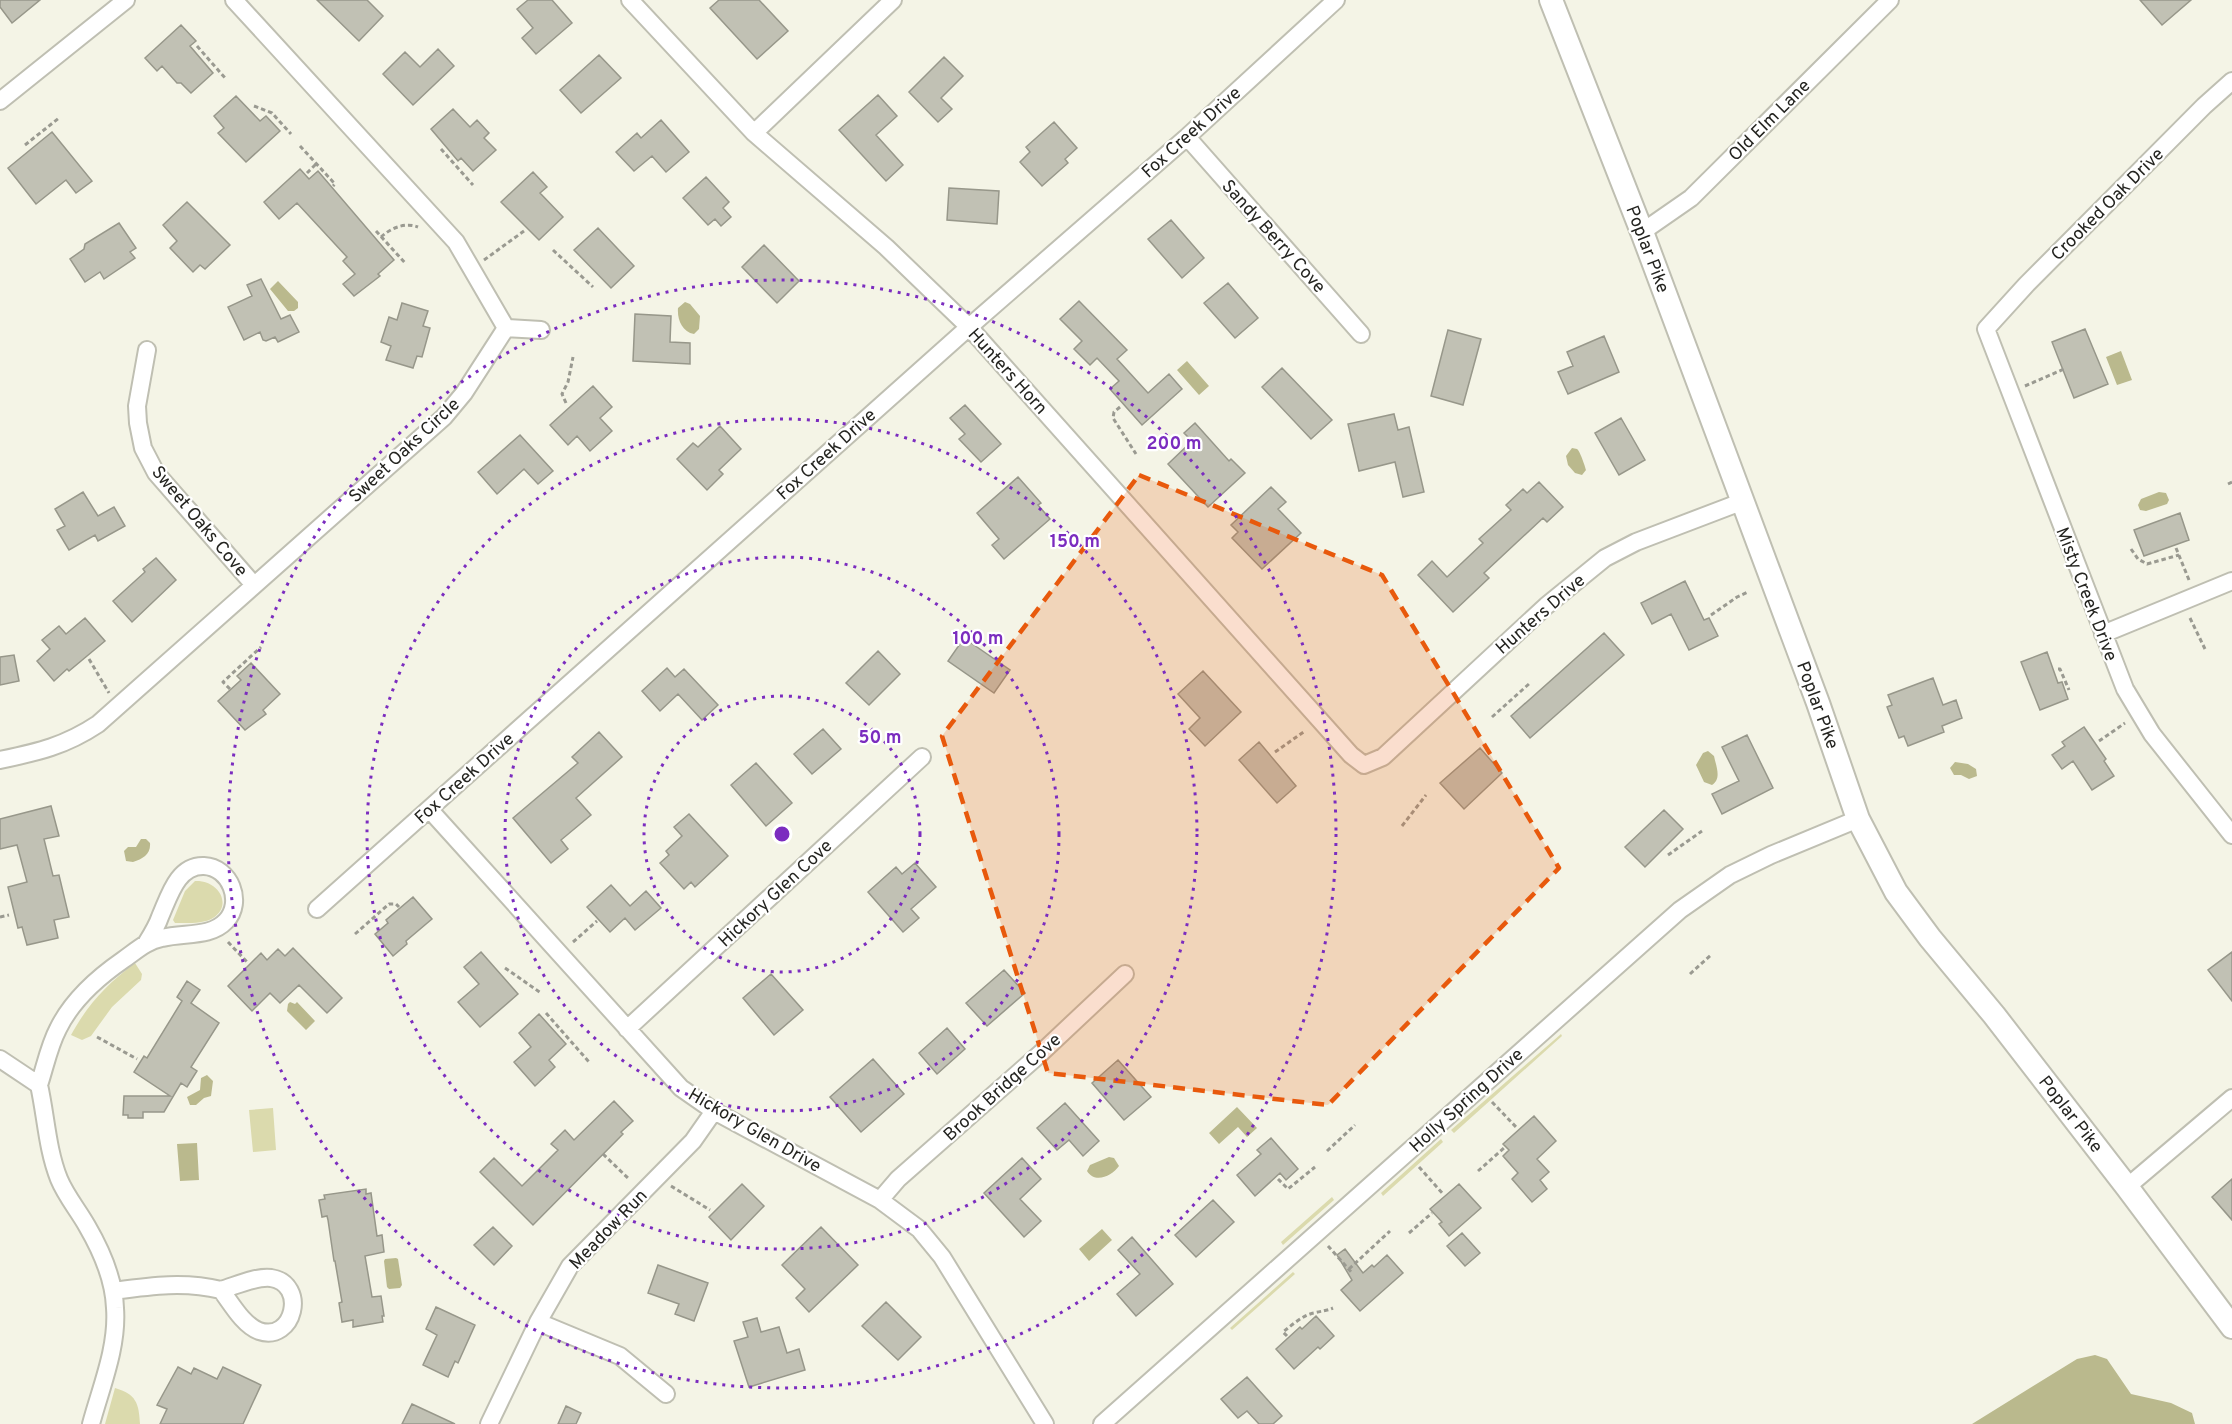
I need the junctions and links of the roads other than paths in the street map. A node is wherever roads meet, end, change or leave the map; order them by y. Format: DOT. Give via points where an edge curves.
graph roads {
  1 [pos="126,0"];
  2 [pos="234,0"];
  3 [pos="630,0"];
  4 [pos="892,0"];
  5 [pos="1336,0"];
  6 [pos="1551,0"];
  7 [pos="1890,0"];
  8 [pos="2232,81"];
  9 [pos="0,101"];
  10 [pos="754,133"];
  11 [pos="1187,137"];
  12 [pos="1642,232"];
  13 [pos="969,327"];
  14 [pos="506,328"];
  15 [pos="1986,329"];
  16 [pos="541,330"];
  17 [pos="1361,334"];
  18 [pos="147,350"];
  19 [pos="1741,502"];
  20 [pos="2232,581"];
  21 [pos="254,585"];
  22 [pos="2103,634"];
  23 [pos="922,757"];
  24 [pos="0,760"];
  25 [pos="1364,765"];
  26 [pos="429,809"];
  27 [pos="1858,819"];
  28 [pos="2232,835"];
  29 [pos="316,909"];
  30 [pos="147,942"];
  31 [pos="1125,974"];
  32 [pos="627,1029"];
  33 [pos="0,1059"];
  34 [pos="39,1085"];
  35 [pos="2232,1098"];
  36 [pos="714,1111"];
  37 [pos="2127,1187"];
  38 [pos="880,1200"];
  39 [pos="221,1290"];
  40 [pos="113,1291"];
  41 [pos="538,1322"];
  42 [pos="2232,1327"];
  43 [pos="666,1394"];
  44 [pos="91,1424"];
  45 [pos="489,1424"];
  46 [pos="1045,1424"];
  47 [pos="1102,1424"];
  1 -- 9 [label="street"];
  2 -- 14 [label="street" via="456,242"];
  3 -- 10 [label="street, Hunters Horn"];
  4 -- 10 [label="street"];
  5 -- 11 [label="street, Fox Creek Drive"];
  6 -- 12 [label="main road, Poplar Pike"];
  7 -- 12 [label="street, Old Elm Lane" via="1691,198"];
  8 -- 15 [label="street, Crooked Oak Drive"];
  10 -- 13 [label="street, Hunters Horn" via="886,247"];
  11 -- 13 [label="street, Fox Creek Drive"];
  11 -- 17 [label="street, Sandy Berry Cove"];
  12 -- 19 [label="main road, Poplar Pike"];
  13 -- 25 [label="street, Hunters Horn"];
  13 -- 26 [label="street, Fox Creek Drive"];
  14 -- 16 [label="street"];
  14 -- 21 [label="street, Sweet Oaks Circle" via="444,417"];
  15 -- 22 [label="street, Misty Creek Drive"];
  18 -- 21 [label="street, Sweet Oaks Cove" via="137,406 143,448 156,473"];
  19 -- 25 [label="street, Hunters Drive" via="1605,558 1546,606 1383,758"];
  19 -- 27 [label="main road, Poplar Pike"];
  20 -- 22 [label="street"];
  21 -- 24 [label="street, Sweet Oaks Circle" via="98,724 61,745"];
  22 -- 28 [label="street, Misty Creek Drive" via="2138,713"];
  23 -- 32 [label="street, Hickory Glen Cove"];
  26 -- 29 [label="street, Fox Creek Drive"];
  26 -- 32 [label="street, Hickory Glen Drive"];
  27 -- 37 [label="main road, Poplar Pike" via="1896,892"];
  27 -- 47 [label="street, Holly Spring Drive" via="1730,875 1680,909"];
  30 -- 30 [label="street" via="220,927 235,904 228,880 208,866 185,872"];
  30 -- 34 [label="street" via="105,972 72,1006 57,1029"];
  31 -- 38 [label="street, Brook Bridge Cove" via="898,1179"];
  32 -- 36 [label="street, Hickory Glen Drive" via="681,1088"];
  33 -- 34 [label="street"];
  34 -- 40 [label="street" via="59,1178 102,1257"];
  35 -- 37 [label="street"];
  36 -- 38 [label="street, Hickory Glen Drive"];
  36 -- 41 [label="street, Meadow Run" via="685,1149 570,1266"];
  37 -- 42 [label="main road, Poplar Pike"];
  38 -- 46 [label="street, Hickory Glen Drive" via="906,1217 932,1242"];
  39 -- 40 [label="street" via="160,1284"];
  40 -- 44 [label="street" via="114,1332"];
  41 -- 43 [label="street" via="620,1356"];
  41 -- 45 [label="street, Meadow Run"];
}
